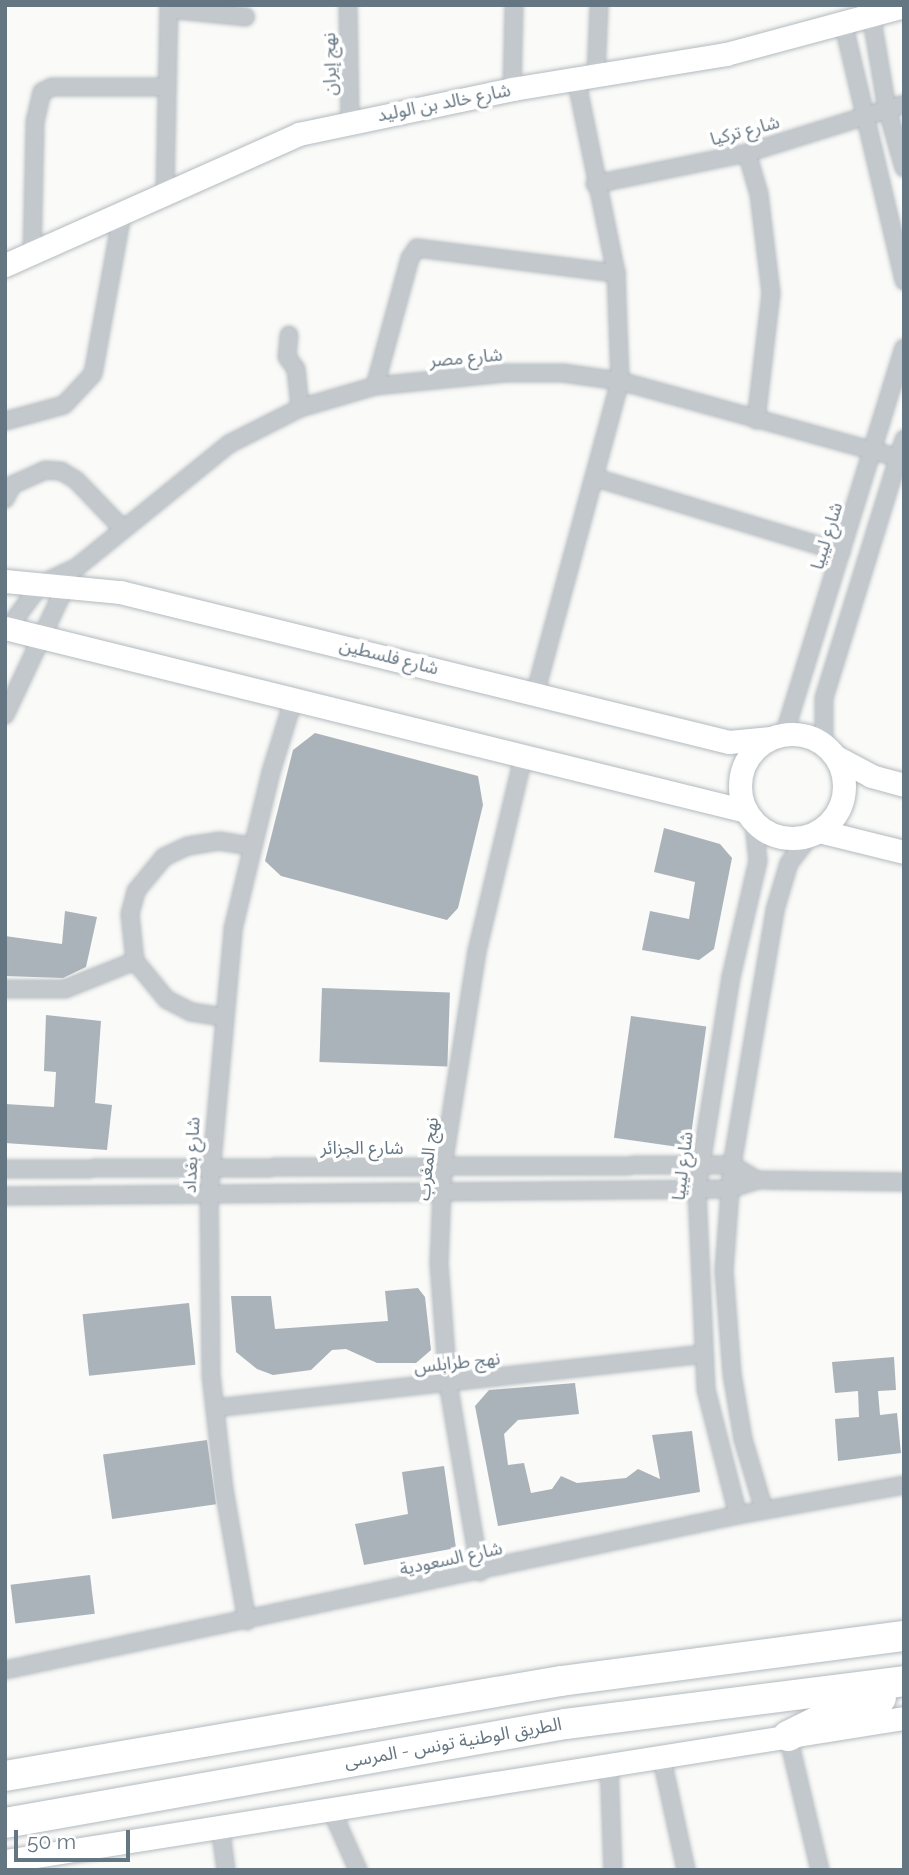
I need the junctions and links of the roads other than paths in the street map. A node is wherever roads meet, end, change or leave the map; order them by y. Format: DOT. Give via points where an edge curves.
graph roads {
  1 [pos="348,5"];
  2 [pos="514,5"];
  3 [pos="599,5"];
  4 [pos="904,6"];
  5 [pos="169,7"];
  6 [pos="870,10"];
  7 [pos="246,17"];
  8 [pos="844,22"];
  9 [pos="586,77"];
  10 [pos="167,88"];
  11 [pos="512,89"];
  12 [pos="896,106"];
  13 [pos="865,115"];
  14 [pos="350,121"];
  15 [pos="747,153"];
  16 [pos="904,168"];
  17 [pos="595,184"];
  18 [pos="165,193"];
  19 [pos="122,214"];
  20 [pos="33,257"];
  21 [pos="5,265"];
  22 [pos="616,273"];
  23 [pos="904,281"];
  24 [pos="289,335"];
  25 [pos="904,348"];
  26 [pos="620,381"];
  27 [pos="375,386"];
  28 [pos="300,408"];
  29 [pos="756,420"];
  30 [pos="5,421"];
  31 [pos="904,439"];
  32 [pos="874,451"];
  33 [pos="901,459"];
  34 [pos="596,478"];
  35 [pos="5,499"];
  36 [pos="122,528"];
  37 [pos="841,552"];
  38 [pos="71,577"];
  39 [pos="5,581"];
  40 [pos="41,584"];
  41 [pos="6,629"];
  42 [pos="40,638"];
  43 [pos="535,694"];
  44 [pos="294,698"];
  45 [pos="5,715"];
  46 [pos="778,736"];
  47 [pos="830,751"];
  48 [pos="524,754"];
  49 [pos="904,785"];
  50 [pos="750,817"];
  51 [pos="815,833"];
  52 [pos="252,846"];
  53 [pos="904,852"];
  54 [pos="135,961"];
  55 [pos="5,989"];
  56 [pos="223,1017"];
  57 [pos="701,1165"];
  58 [pos="732,1165"];
  59 [pos="443,1166"];
  60 [pos="210,1168"];
  61 [pos="5,1169"];
  62 [pos="757,1180"];
  63 [pos="904,1182"];
  64 [pos="697,1189"];
  65 [pos="730,1189"];
  66 [pos="443,1192"];
  67 [pos="209,1195"];
  68 [pos="5,1196"];
  69 [pos="703,1354"];
  70 [pos="448,1383"];
  71 [pos="215,1408"];
  72 [pos="904,1485"];
  73 [pos="764,1510"];
  74 [pos="738,1515"];
  75 [pos="480,1572"];
  76 [pos="247,1621"];
  77 [pos="904,1636"];
  78 [pos="5,1670"];
  79 [pos="904,1681"];
  80 [pos="904,1692"];
  81 [pos="904,1718"];
  82 [pos="788,1736"];
  83 [pos="661,1755"];
  84 [pos="609,1763"];
  85 [pos="5,1776"];
  86 [pos="330,1807"];
  87 [pos="5,1823"];
  88 [pos="220,1825"];
  89 [pos="62,1860"];
  90 [pos="5,1861"];
  91 [pos="226,1870"];
  92 [pos="358,1870"];
  93 [pos="613,1870"];
  94 [pos="686,1870"];
  95 [pos="820,1870"];
  1 -- 14 [label="street, نهج إيران"];
  2 -- 11 [label="street"];
  3 -- 9 [label="street"];
  4 -- 6 [label="street, شارع خالد بن الوليد"];
  5 -- 7 [label="street"];
  5 -- 10 [label="street"];
  6 -- 8 [label="street, شارع خالد بن الوليد"];
  6 -- 12 [label="street"];
  8 -- 9 [label="street, شارع خالد بن الوليد" via="726,54"];
  8 -- 13 [label="street"];
  9 -- 11 [label="street, شارع خالد بن الوليد"];
  9 -- 17 [label="street"];
  10 -- 18 [label="street"];
  10 -- 20 [label="street" via="52,88 42,92 35,122"];
  11 -- 14 [label="street, شارع خالد بن الوليد"];
  12 -- 13 [label="street, شارع تركيا"];
  12 -- 16 [label="street"];
  13 -- 15 [label="street, شارع تركيا"];
  13 -- 23 [label="street"];
  14 -- 18 [label="street, شارع خالد بن الوليد" via="272,143"];
  15 -- 17 [label="street, شارع تركيا"];
  15 -- 29 [label="street" via="759,194 771,293"];
  17 -- 22 [label="street"];
  18 -- 19 [label="street, شارع خالد بن الوليد"];
  19 -- 20 [label="street, شارع خالد بن الوليد"];
  19 -- 30 [label="street" via="93,374 64,405"];
  20 -- 21 [label="street, شارع خالد بن الوليد"];
  22 -- 26 [label="street"];
  22 -- 27 [label="street" via="417,248 410,258"];
  24 -- 28 [label="street" via="287,357 296,369"];
  25 -- 32 [label="street, شارع ليبيا"];
  26 -- 27 [label="street, شارع مصر" via="563,373 505,373"];
  26 -- 29 [label="street, شارع مصر"];
  26 -- 34 [label="street"];
  27 -- 28 [label="street, شارع مصر"];
  28 -- 36 [label="street, شارع مصر" via="229,444"];
  29 -- 32 [label="street, شارع مصر"];
  31 -- 33 [label="street"];
  32 -- 33 [label="street, شارع مصر"];
  32 -- 37 [label="street, شارع ليبيا"];
  33 -- 47 [label="street" via="824,698"];
  34 -- 37 [label="street"];
  34 -- 43 [label="street"];
  35 -- 36 [label="street" via="12,485 45,470 61,471 76,480"];
  36 -- 38 [label="street, شارع مصر"];
  37 -- 46 [label="street, شارع ليبيا"];
  38 -- 40 [label="street, شارع فلسطين"];
  38 -- 42 [label="street"];
  38 -- 43 [label="street, شارع فلسطين"];
  39 -- 40 [label="street, شارع فلسطين"];
  40 -- 41 [label="street"];
  41 -- 42 [label="street"];
  42 -- 44 [label="street"];
  42 -- 45 [label="street"];
  43 -- 46 [label="street, شارع فلسطين" via="729,742"];
  44 -- 48 [label="street"];
  44 -- 52 [label="street, شارع بغداد"];
  46 -- 47 [label="street" via="807,736"];
  46 -- 50 [label="street" via="757,748 741,778"];
  47 -- 49 [label="street" via="871,776"];
  47 -- 51 [label="street" via="844,776 844,798 835,817"];
  48 -- 50 [label="street"];
  48 -- 59 [label="street, نهج المغرب" via="477,951"];
  50 -- 51 [label="street" via="780,837"];
  50 -- 57 [label="street, شارع ليبيا" via="758,861 731,977"];
  51 -- 53 [label="street"];
  51 -- 58 [label="street" via="789,863 775,910"];
  52 -- 54 [label="street" via="219,841 188,846 149,870 136,891 130,914"];
  52 -- 56 [label="street, شارع بغداد" via="233,929"];
  54 -- 55 [label="street" via="65,989"];
  54 -- 56 [label="street" via="167,1000 191,1012"];
  56 -- 60 [label="street, شارع بغداد"];
  57 -- 58 [label="street, شارع الجزائر"];
  57 -- 59 [label="street, شارع الجزائر"];
  57 -- 64 [label="street, شارع ليبيا"];
  58 -- 62 [label="street"];
  58 -- 65 [label="street"];
  59 -- 60 [label="street, شارع الجزائر"];
  59 -- 66 [label="street, نهج المغرب"];
  60 -- 61 [label="street, شارع الجزائر"];
  60 -- 67 [label="street, شارع بغداد"];
  62 -- 63 [label="street"];
  62 -- 65 [label="street"];
  64 -- 65 [label="street"];
  64 -- 66 [label="street"];
  64 -- 69 [label="street, شارع ليبيا"];
  65 -- 73 [label="street" via="724,1271 732,1374 743,1439"];
  66 -- 67 [label="street"];
  66 -- 70 [label="street, نهج المغرب" via="439,1264"];
  67 -- 68 [label="street"];
  67 -- 71 [label="street, شارع بغداد"];
  69 -- 70 [label="street, نهج طرابلس"];
  69 -- 74 [label="street, شارع ليبيا" via="714,1433"];
  70 -- 71 [label="street, نهج طرابلس"];
  70 -- 75 [label="street, نهج المغرب"];
  71 -- 76 [label="street, شارع بغداد" via="227,1512"];
  72 -- 73 [label="street, شارع السعودية"];
  73 -- 74 [label="street, شارع السعودية"];
  74 -- 75 [label="street, شارع السعودية"];
  75 -- 76 [label="street, شارع السعودية"];
  76 -- 78 [label="street, شارع السعودية"];
  77 -- 85 [label="highway" via="547,1684"];
  79 -- 87 [label="highway, الطريق الوطنية تونس - المرسى" via="565,1724"];
  80 -- 82 [label="highway" via="836,1712"];
  81 -- 82 [label="street"];
  82 -- 83 [label="street"];
  82 -- 95 [label="street"];
  83 -- 84 [label="street"];
  83 -- 94 [label="street"];
  84 -- 86 [label="street"];
  84 -- 93 [label="street"];
  86 -- 88 [label="street"];
  86 -- 92 [label="street"];
  88 -- 89 [label="street"];
  88 -- 91 [label="street"];
  89 -- 90 [label="street"];
}
